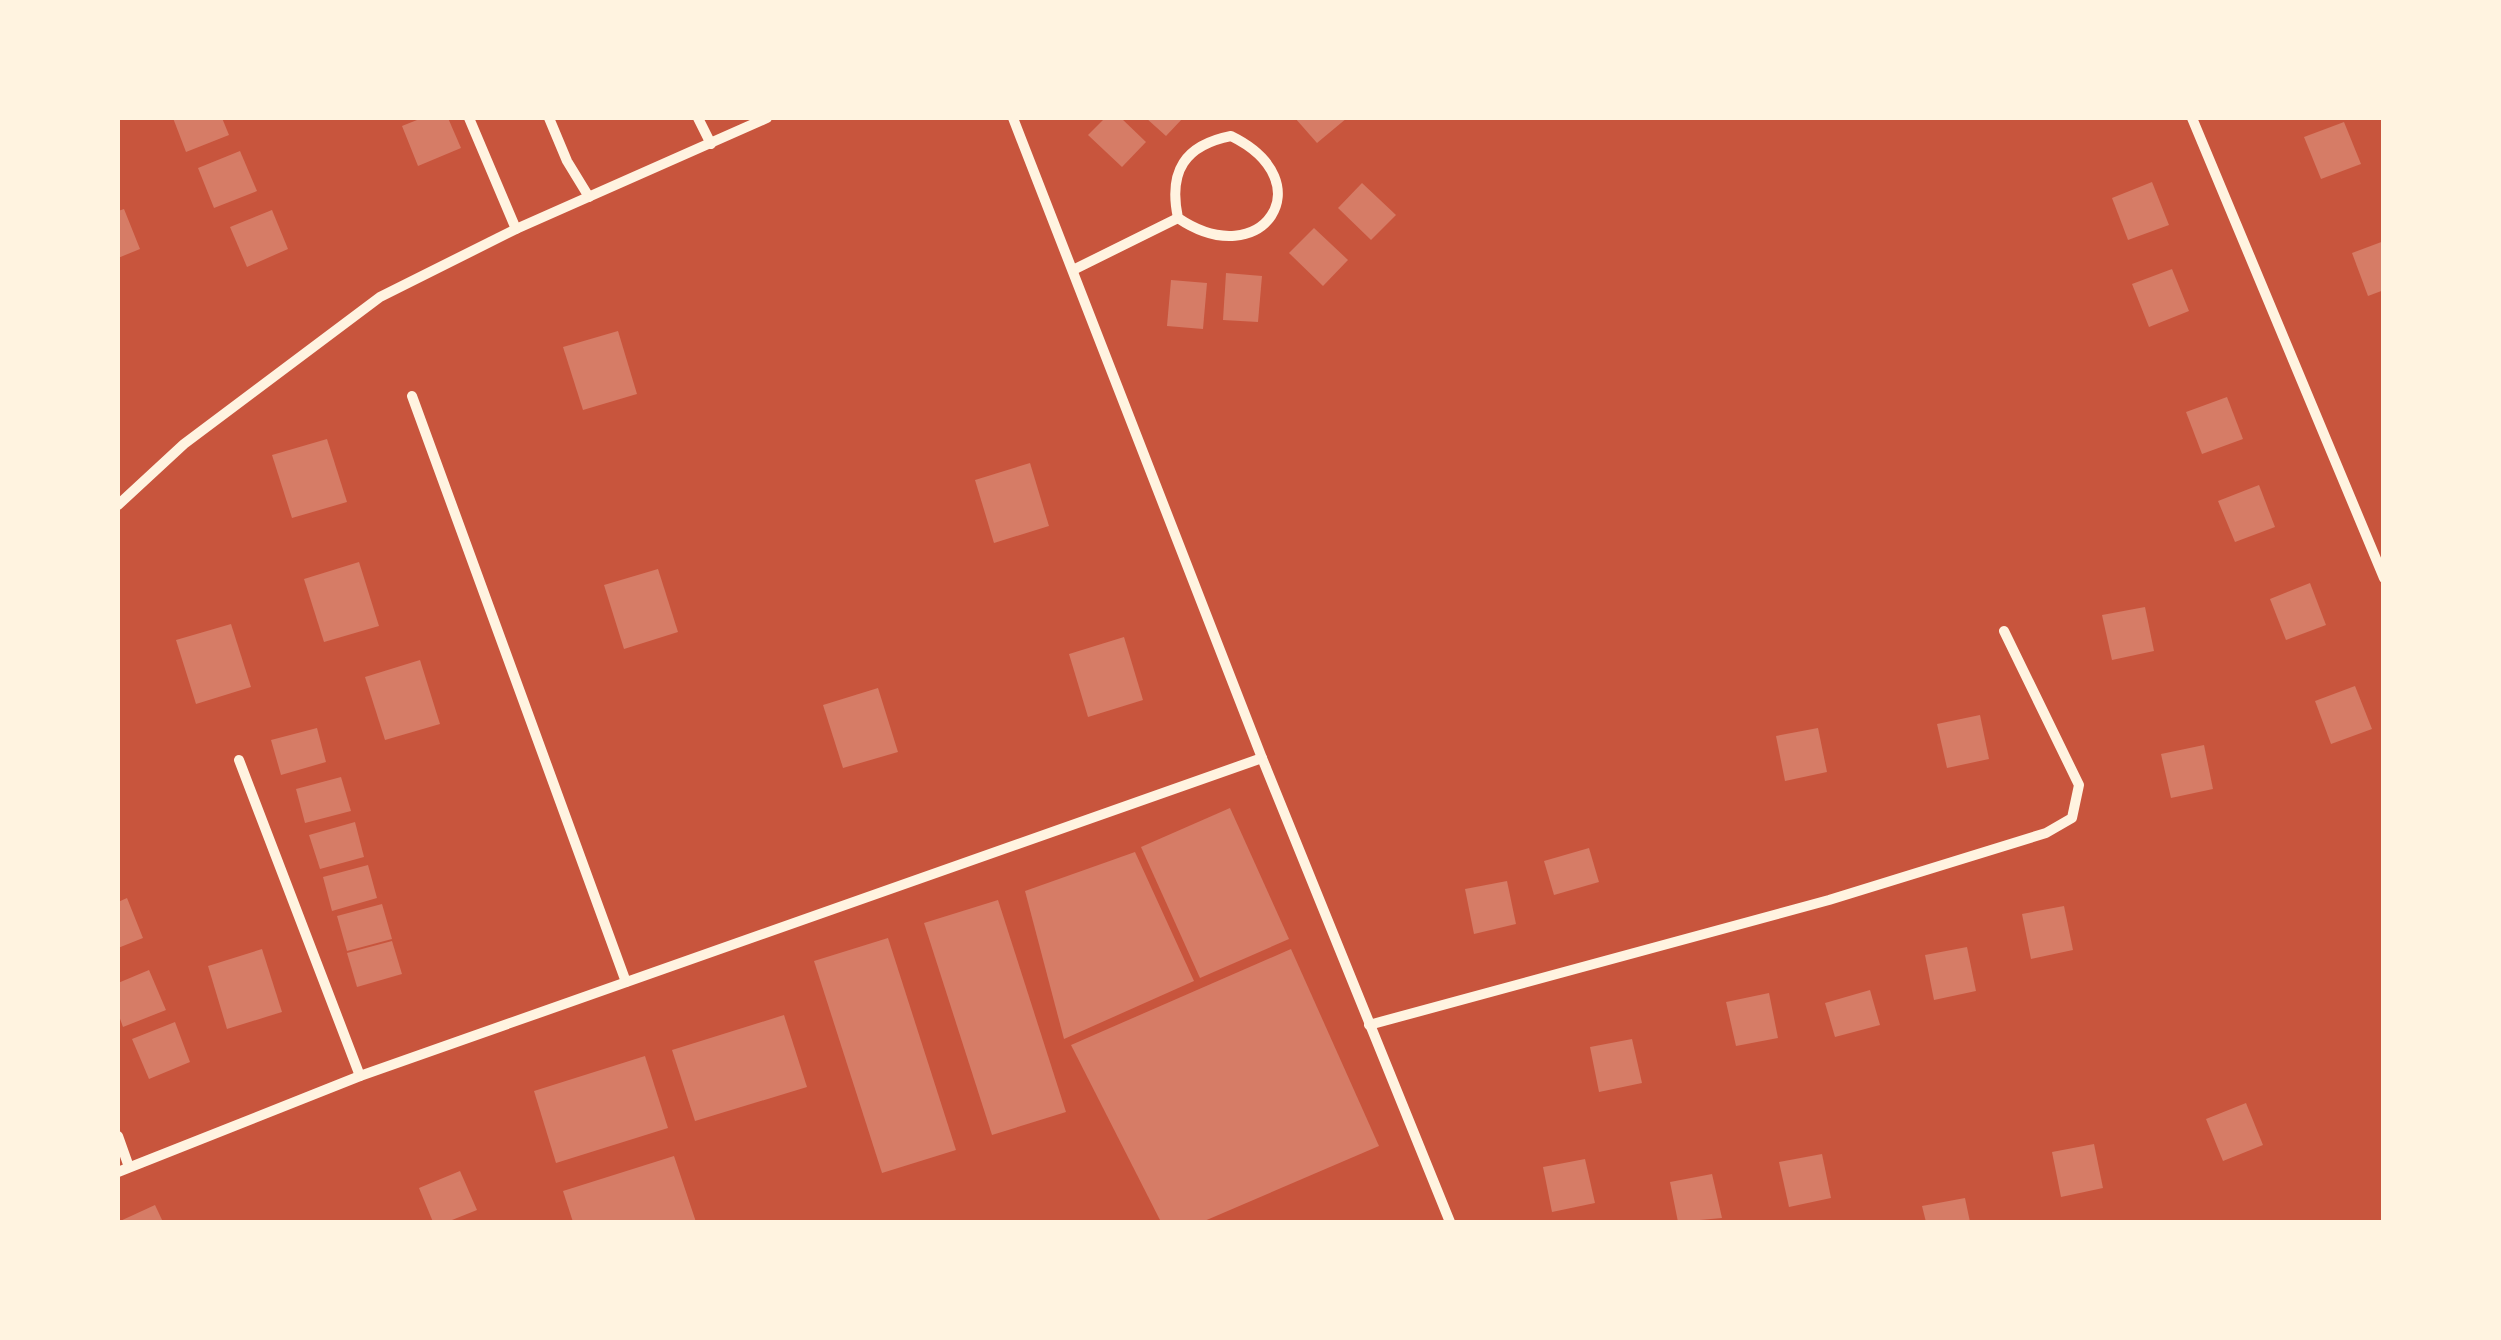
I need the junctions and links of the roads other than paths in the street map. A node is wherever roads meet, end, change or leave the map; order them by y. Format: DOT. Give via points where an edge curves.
graph roads {
  1 [pos="469,118"];
  2 [pos="549,118"];
  3 [pos="698,118"];
  4 [pos="767,118"];
  5 [pos="1013,118"];
  6 [pos="2192,118"];
  7 [pos="711,144"];
  8 [pos="590,198"];
  9 [pos="1178,218"];
  10 [pos="516,229"];
  11 [pos="1072,270"];
  12 [pos="412,396"];
  13 [pos="118,505"];
  14 [pos="2384,578"];
  15 [pos="2004,631"];
  16 [pos="1262,758"];
  17 [pos="238,760"];
  18 [pos="626,982"];
  19 [pos="1369,1026"];
  20 [pos="360,1076"];
  21 [pos="118,1136"];
  22 [pos="123,1170"];
  23 [pos="1450,1222"];
  1 -- 10 [label="street"];
  2 -- 8 [label="street"];
  3 -- 7 [label="street"];
  4 -- 7 [label="street"];
  5 -- 11 [label="street"];
  6 -- 14 [label="street"];
  7 -- 8 [label="street"];
  8 -- 10 [label="street"];
  9 -- 9 [label="street" via="1200,234 1246,234 1277,207 1279,187 1250,146 1231,136 1203,142 1182,163 1174,198"];
  9 -- 11 [label="street"];
  10 -- 13 [label="street" via="380,297 184,444"];
  11 -- 16 [label="street"];
  12 -- 18 [label="street"];
  15 -- 19 [label="street" via="2078,785 2072,818 2046,834 1829,900"];
  16 -- 18 [label="street"];
  16 -- 19 [label="street"];
  17 -- 20 [label="street"];
  18 -- 20 [label="street"];
  19 -- 23 [label="street"];
  20 -- 22 [label="street"];
  21 -- 22 [label="street"];
}
